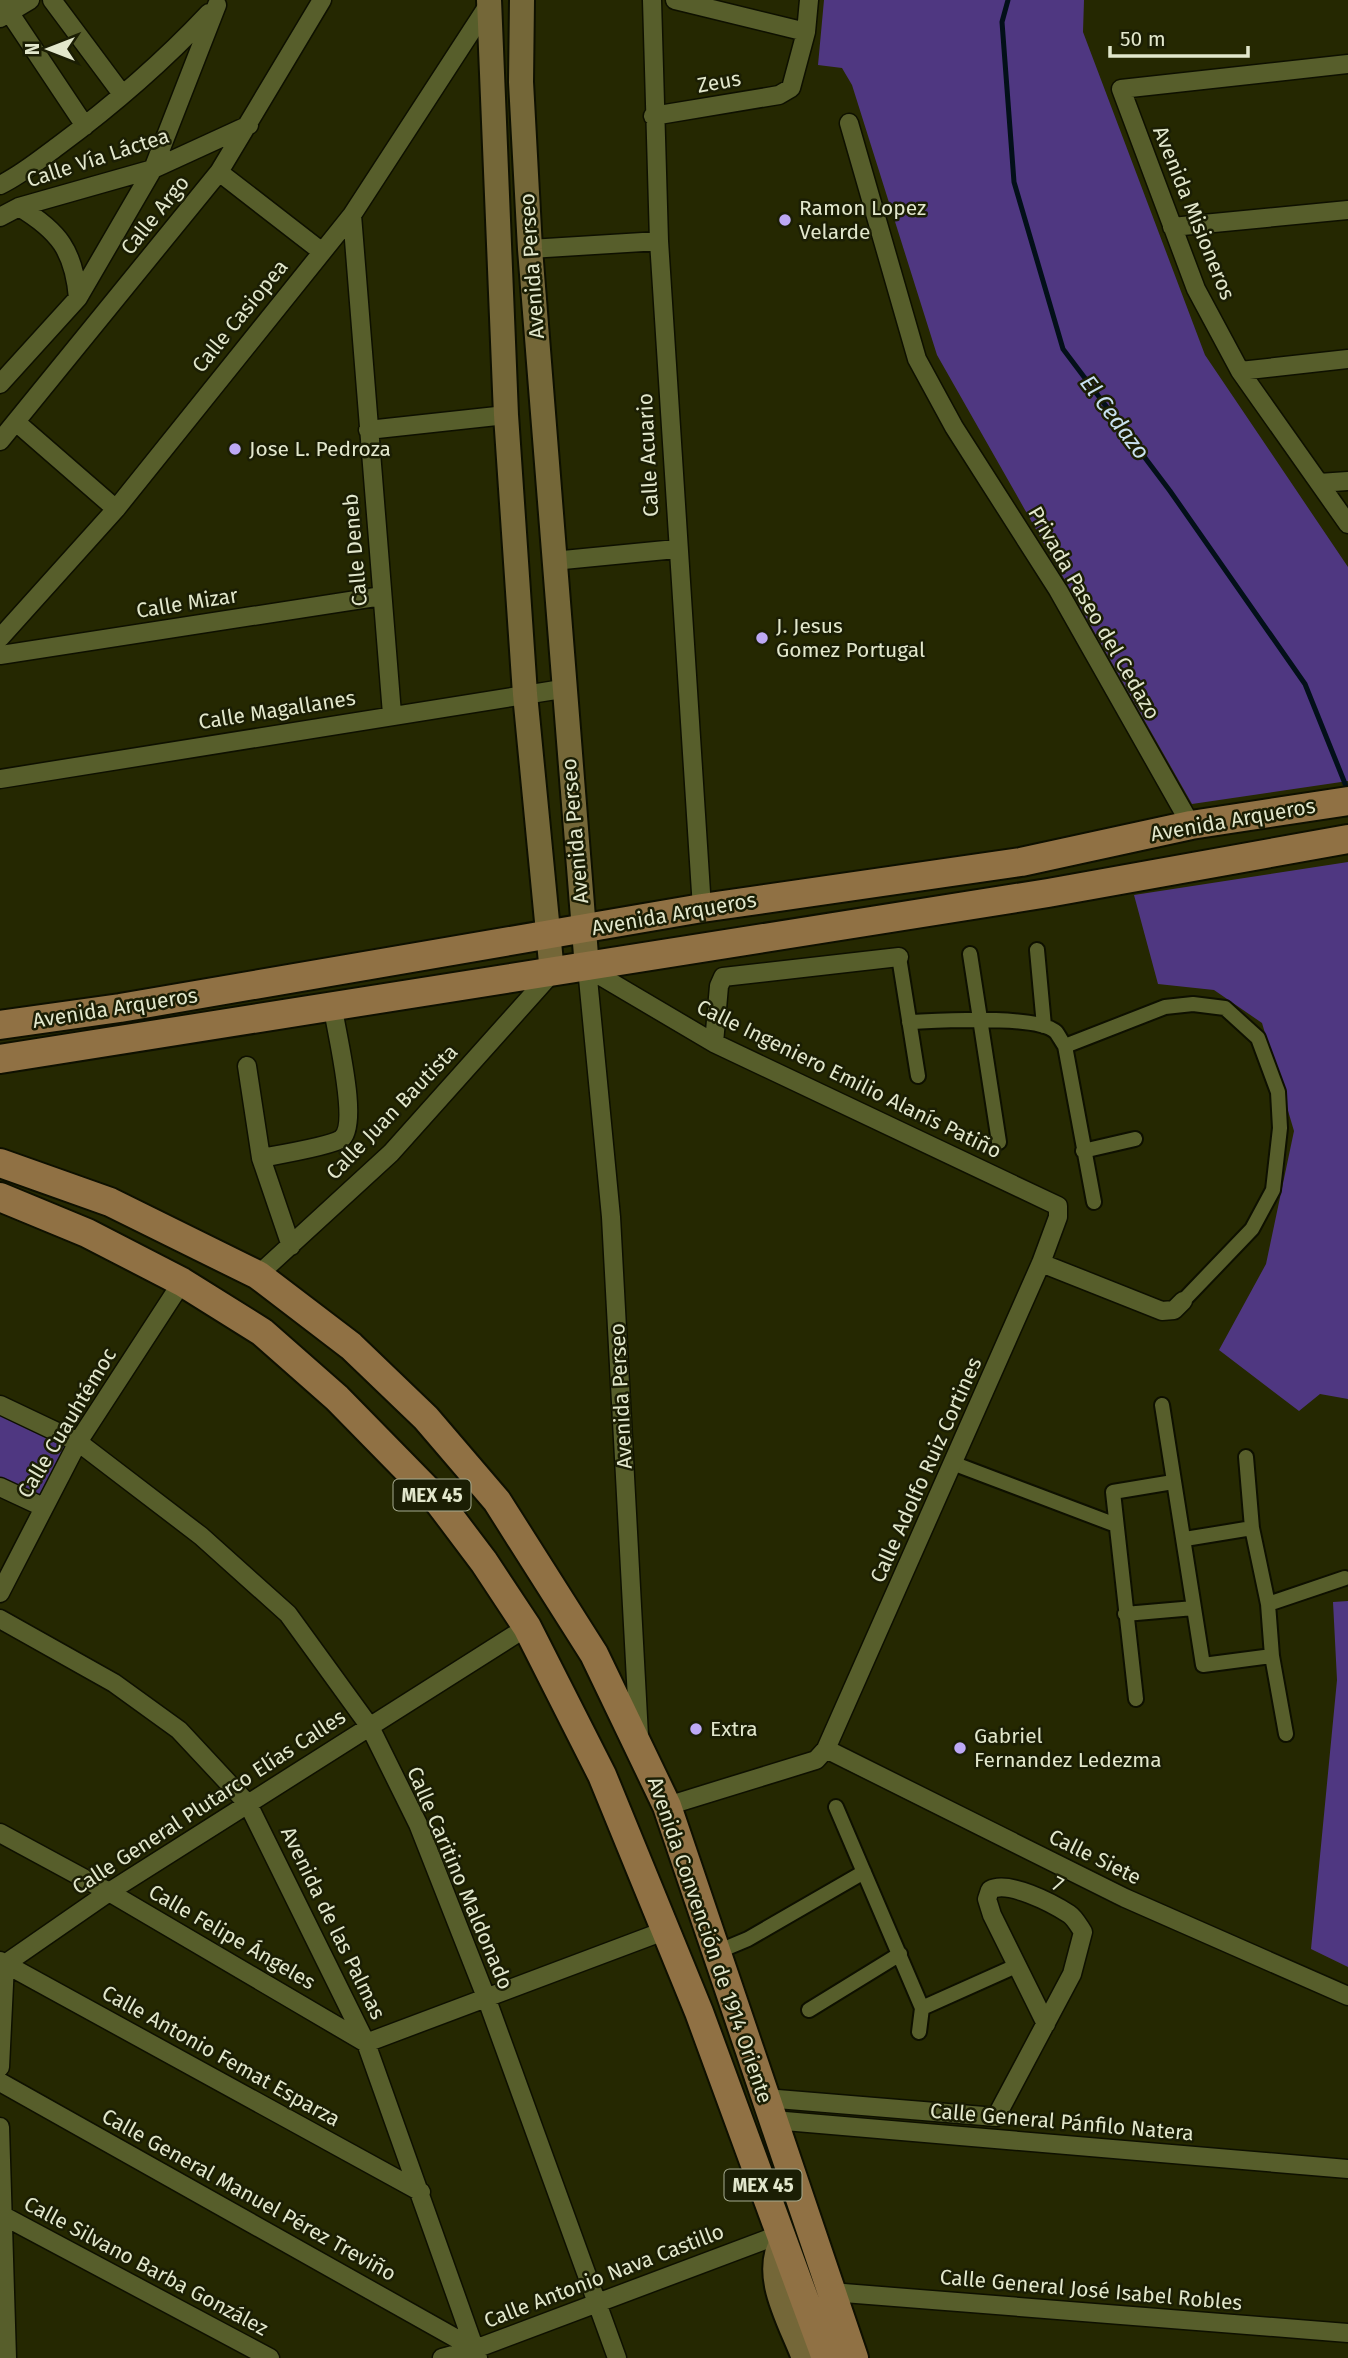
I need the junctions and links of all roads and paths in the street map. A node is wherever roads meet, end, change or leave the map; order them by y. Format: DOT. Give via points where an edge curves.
graph roads {
  1 [pos="30,0"];
  2 [pos="52,0"];
  3 [pos="322,0"];
  4 [pos="522,0"];
  5 [pos="652,0"];
  6 [pos="675,0"];
  7 [pos="809,0"];
  8 [pos="489,2"];
  9 [pos="219,3"];
  10 [pos="5,10"];
  11 [pos="806,32"];
  12 [pos="1348,64"];
  13 [pos="122,94"];
  14 [pos="653,116"];
  15 [pos="849,123"];
  16 [pos="249,125"];
  17 [pos="85,126"];
  18 [pos="153,169"];
  19 [pos="219,172"];
  20 [pos="0,185"];
  21 [pos="19,207"];
  22 [pos="1348,210"];
  23 [pos="352,215"];
  24 [pos="0,217"];
  25 [pos="1172,228"];
  26 [pos="659,241"];
  27 [pos="530,249"];
  28 [pos="321,251"];
  29 [pos="78,298"];
  30 [pos="1348,359"];
  31 [pos="1240,371"];
  32 [pos="0,384"];
  33 [pos="506,415"];
  34 [pos="16,422"];
  35 [pos="368,430"];
  36 [pos="0,441"];
  37 [pos="1348,481"];
  38 [pos="1319,483"];
  39 [pos="116,509"];
  40 [pos="1348,524"];
  41 [pos="676,549"];
  42 [pos="553,561"];
  43 [pos="382,596"];
  44 [pos="0,638"];
  45 [pos="0,655"];
  46 [pos="562,689"];
  47 [pos="525,694"];
  48 [pos="392,714"];
  49 [pos="0,779"];
  50 [pos="1348,801"];
  51 [pos="1191,825"];
  52 [pos="1348,839"];
  53 [pos="702,908"];
  54 [pos="583,930"];
  55 [pos="549,935"];
  56 [pos="1037,950"];
  57 [pos="970,954"];
  58 [pos="899,957"];
  59 [pos="587,968"];
  60 [pos="552,974"];
  61 [pos="333,1008"];
  62 [pos="979,1018"];
  63 [pos="909,1022"];
  64 [pos="0,1024"];
  65 [pos="1044,1026"];
  66 [pos="714,1043"];
  67 [pos="1065,1046"];
  68 [pos="0,1059"];
  69 [pos="247,1066"];
  70 [pos="918,1076"];
  71 [pos="1135,1139"];
  72 [pos="999,1142"];
  73 [pos="1083,1151"];
  74 [pos="261,1158"];
  75 [pos="0,1163"];
  76 [pos="0,1197"];
  77 [pos="1094,1202"];
  78 [pos="1058,1206"];
  79 [pos="291,1246"];
  80 [pos="1041,1263"];
  81 [pos="258,1275"];
  82 [pos="181,1282"];
  83 [pos="1183,1301"];
  84 [pos="0,1405"];
  85 [pos="1162,1405"];
  86 [pos="78,1442"];
  87 [pos="1246,1457"];
  88 [pos="955,1464"];
  89 [pos="1173,1482"];
  90 [pos="0,1487"];
  91 [pos="43,1507"];
  92 [pos="1116,1525"];
  93 [pos="1252,1528"];
  94 [pos="1185,1539"];
  95 [pos="1345,1578"];
  96 [pos="0,1593"];
  97 [pos="1268,1604"];
  98 [pos="1194,1608"];
  99 [pos="1125,1614"];
  100 [pos="0,1619"];
  101 [pos="527,1627"];
  102 [pos="1272,1656"];
  103 [pos="1136,1699"];
  104 [pos="370,1727"];
  105 [pos="1286,1734"];
  106 [pos="640,1746"];
  107 [pos="826,1749"];
  108 [pos="248,1804"];
  109 [pos="667,1806"];
  110 [pos="836,1807"];
  111 [pos="0,1833"];
  112 [pos="864,1872"];
  113 [pos="109,1892"];
  114 [pos="664,1931"];
  115 [pos="717,1952"];
  116 [pos="900,1954"];
  117 [pos="3,1962"];
  118 [pos="1016,1966"];
  119 [pos="1348,1996"];
  120 [pos="486,1997"];
  121 [pos="922,2008"];
  122 [pos="809,2010"];
  123 [pos="1046,2024"];
  124 [pos="919,2032"];
  125 [pos="366,2042"];
  126 [pos="0,2067"];
  127 [pos="0,2082"];
  128 [pos="769,2109"];
  129 [pos="0,2127"];
  130 [pos="1348,2169"];
  131 [pos="421,2192"];
  132 [pos="1,2214"];
  133 [pos="782,2237"];
  134 [pos="831,2292"];
  135 [pos="597,2301"];
  136 [pos="1348,2333"];
  137 [pos="477,2353"];
  138 [pos="847,2357"];
  139 [pos="7,2358"];
  140 [pos="270,2358"];
  141 [pos="442,2358"];
  142 [pos="617,2358"];
  143 [pos="804,2358"];
  1 -- 10 [label="street"];
  2 -- 13 [label="street"];
  3 -- 16 [label="street, Calle Argo"];
  4 -- 27 [label="main road, Avenida Perseo" via="521,82"];
  5 -- 14 [label="street, Calle Acuario"];
  6 -- 11 [label="street"];
  7 -- 11 [label="street"];
  8 -- 23 [label="street, Calle Casiopea"];
  8 -- 33 [label="main road, Avenida Perseo"];
  9 -- 13 [label="street, Calle Vía Láctea"];
  9 -- 18 [label="street, Calle Argo"];
  10 -- 17 [label="street"];
  11 -- 14 [label="street, Zeus" via="791,88 779,95"];
  12 -- 25 [label="street, Avenida Misioneros" via="1121,89"];
  13 -- 17 [label="street, Calle Vía Láctea"];
  14 -- 26 [label="street, Calle Acuario"];
  15 -- 51 [label="street, Privada Paseo del Cedazo" via="917,359 954,427 1058,590"];
  16 -- 18 [label="street, Calle Vía Láctea"];
  16 -- 19 [label="street, Calle Argo"];
  17 -- 20 [label="street, Calle Vía Láctea"];
  18 -- 21 [label="street, Calle Vía Láctea"];
  18 -- 29 [label="street, Calle Argo"];
  19 -- 28 [label="street"];
  19 -- 34 [label="street, Calle Argo"];
  21 -- 24 [label="street, Calle Vía Láctea"];
  21 -- 29 [label="street" via="48,224 64,247 76,270"];
  22 -- 25 [label="street"];
  23 -- 28 [label="street, Calle Casiopea"];
  23 -- 35 [label="street, Calle Deneb"];
  25 -- 31 [label="street, Avenida Misioneros" via="1196,289"];
  26 -- 27 [label="street"];
  26 -- 41 [label="street, Calle Acuario"];
  27 -- 42 [label="main road, Avenida Perseo"];
  28 -- 39 [label="street, Calle Casiopea"];
  29 -- 32 [label="street, Calle Argo"];
  30 -- 31 [label="street"];
  31 -- 38 [label="street, Avenida Misioneros"];
  33 -- 35 [label="street"];
  33 -- 47 [label="main road, Avenida Perseo"];
  34 -- 36 [label="street, Calle Argo"];
  34 -- 39 [label="street"];
  35 -- 43 [label="street, Calle Deneb"];
  37 -- 38 [label="street"];
  38 -- 40 [label="street, Avenida Misioneros"];
  39 -- 44 [label="street, Calle Casiopea"];
  41 -- 42 [label="street"];
  41 -- 53 [label="street, Calle Acuario"];
  42 -- 46 [label="main road, Avenida Perseo"];
  43 -- 45 [label="street, Calle Mizar"];
  43 -- 48 [label="street, Calle Deneb"];
  46 -- 47 [label="street, Calle Magallanes"];
  46 -- 54 [label="main road, Avenida Perseo"];
  47 -- 48 [label="street, Calle Magallanes"];
  47 -- 55 [label="main road, Avenida Perseo"];
  48 -- 49 [label="street, Calle Magallanes"];
  50 -- 51 [label="main road, Avenida Arqueros"];
  51 -- 53 [label="main road, Avenida Arqueros" via="1021,862"];
  52 -- 59 [label="main road, Avenida Arqueros"];
  53 -- 54 [label="main road, Avenida Arqueros"];
  54 -- 55 [label="main road, Avenida Arqueros"];
  54 -- 59 [label="main road, Avenida Perseo"];
  55 -- 60 [label="main road, Avenida Perseo"];
  55 -- 64 [label="main road, Avenida Arqueros"];
  56 -- 65 [label="street"];
  57 -- 62 [label="street"];
  58 -- 63 [label="street"];
  58 -- 66 [label="street" via="723,977"];
  59 -- 60 [label="main road, Avenida Arqueros"];
  59 -- 66 [label="street, Calle Ingeniero Emilio Alanís Patiño"];
  59 -- 106 [label="street, Avenida Perseo" via="611,1217"];
  60 -- 61 [label="main road, Avenida Arqueros"];
  60 -- 79 [label="street, Calle Juan Bautista" via="391,1153"];
  61 -- 68 [label="main road, Avenida Arqueros"];
  61 -- 74 [label="street" via="349,1129 340,1140"];
  62 -- 63 [label="street"];
  62 -- 65 [label="street"];
  62 -- 72 [label="street"];
  63 -- 70 [label="street"];
  65 -- 67 [label="street" via="1055,1031"];
  66 -- 78 [label="street, Calle Ingeniero Emilio Alanís Patiño"];
  67 -- 73 [label="street"];
  67 -- 83 [label="street" via="1166,1007 1194,1004 1225,1009 1258,1038 1278,1092 1280,1128 1273,1190 1252,1229"];
  69 -- 74 [label="street"];
  71 -- 73 [label="street"];
  73 -- 77 [label="street"];
  74 -- 79 [label="street"];
  75 -- 81 [label="main road, Avenida Convención de 1914 Oriente / MEX 45" via="110,1202"];
  76 -- 82 [label="main road, Avenida Convención de 1914 Oriente / MEX 45" via="87,1233"];
  78 -- 80 [label="street, Calle Adolfo Ruiz Cortines"];
  79 -- 81 [label="street, Calle Juan Bautista"];
  80 -- 83 [label="street" via="1162,1311 1174,1310"];
  80 -- 88 [label="street, Calle Adolfo Ruiz Cortines"];
  81 -- 106 [label="main road, Avenida Convención de 1914 Oriente / MEX 45" via="351,1346 426,1418 497,1501 594,1654"];
  82 -- 86 [label="street, Calle Cuauhtémoc"];
  82 -- 101 [label="main road, Avenida Convención de 1914 Oriente / MEX 45" via="262,1332 337,1398 438,1500"];
  84 -- 86 [label="street, Calle Caritino Maldonado"];
  85 -- 89 [label="street"];
  86 -- 91 [label="street, Calle Cuauhtémoc"];
  86 -- 104 [label="street, Calle Caritino Maldonado" via="191,1528 288,1614"];
  87 -- 93 [label="street"];
  88 -- 92 [label="street"];
  88 -- 107 [label="street, Calle Adolfo Ruiz Cortines"];
  89 -- 92 [label="street" via="1113,1493"];
  89 -- 94 [label="street"];
  90 -- 91 [label="street"];
  91 -- 96 [label="street, Calle Cuauhtémoc"];
  92 -- 99 [label="street"];
  93 -- 94 [label="street"];
  93 -- 97 [label="street"];
  94 -- 98 [label="street"];
  95 -- 97 [label="street"];
  97 -- 102 [label="street"];
  98 -- 99 [label="street"];
  98 -- 102 [label="street" via="1203,1665"];
  99 -- 103 [label="street"];
  100 -- 108 [label="street, Avenida de las Palmas" via="114,1683 179,1730"];
  101 -- 104 [label="street, Calle General Plutarco Elías Calles"];
  101 -- 114 [label="main road, Avenida Convención de 1914 Oriente / MEX 45" via="602,1775"];
  102 -- 105 [label="street"];
  104 -- 108 [label="street, Calle General Plutarco Elías Calles"];
  104 -- 120 [label="street, Calle Caritino Maldonado" via="418,1824"];
  106 -- 109 [label="main road, Avenida Convención de 1914 Oriente / MEX 45"];
  107 -- 109 [label="street" via="816,1760"];
  107 -- 119 [label="street, Calle Siete" via="1125,1898"];
  108 -- 113 [label="street, Calle General Plutarco Elías Calles"];
  108 -- 125 [label="street, Avenida de las Palmas"];
  109 -- 115 [label="main road, Avenida Convención de 1914 Oriente / MEX 45"];
  110 -- 112 [label="street"];
  111 -- 113 [label="street, Calle Felipe Ángeles"];
  112 -- 115 [label="street"];
  112 -- 116 [label="street"];
  113 -- 117 [label="street, Calle General Plutarco Elías Calles"];
  113 -- 125 [label="street, Calle Felipe Ángeles"];
  114 -- 120 [label="street"];
  114 -- 133 [label="main road, Avenida Convención de 1914 Oriente / MEX 45" via="699,2012"];
  115 -- 128 [label="main road, Avenida Convención de 1914 Oriente / MEX 45"];
  116 -- 121 [label="street"];
  116 -- 122 [label="street"];
  117 -- 126 [label="street"];
  117 -- 131 [label="street, Calle Antonio Femat Esparza"];
  118 -- 121 [label="street"];
  118 -- 123 [label="street, 7"];
  118 -- 123 [label="street, 7" via="987,1899 990,1890 999,1885 1071,1915 1083,1932 1072,1974"];
  120 -- 125 [label="street"];
  120 -- 135 [label="street, Calle Caritino Maldonado"];
  121 -- 124 [label="street"];
  123 -- 128 [label="street, 7" via="996,2117"];
  125 -- 131 [label="street, Avenida de las Palmas"];
  127 -- 137 [label="street, Calle General Manuel Pérez Treviño"];
  128 -- 130 [label="street, Calle General Pánfilo Natera"];
  128 -- 134 [label="main road, Avenida Convención de 1914 Oriente / MEX 45"];
  129 -- 132 [label="street"];
  131 -- 137 [label="street, Avenida de las Palmas"];
  132 -- 139 [label="street"];
  132 -- 140 [label="street, Calle Silvano Barba González"];
  133 -- 135 [label="street, Calle Antonio Nava Castillo"];
  133 -- 138 [label="main road, MEX 45"];
  133 -- 143 [label="main road" via="775,2252 776,2285"];
  134 -- 136 [label="street, Calle General José Isabel Robles"];
  134 -- 138 [label="main road, MEX 45"];
  135 -- 137 [label="street, Calle Antonio Nava Castillo"];
  135 -- 142 [label="street, Calle Caritino Maldonado"];
  137 -- 141 [label="street, Calle Antonio Nava Castillo"];
}
